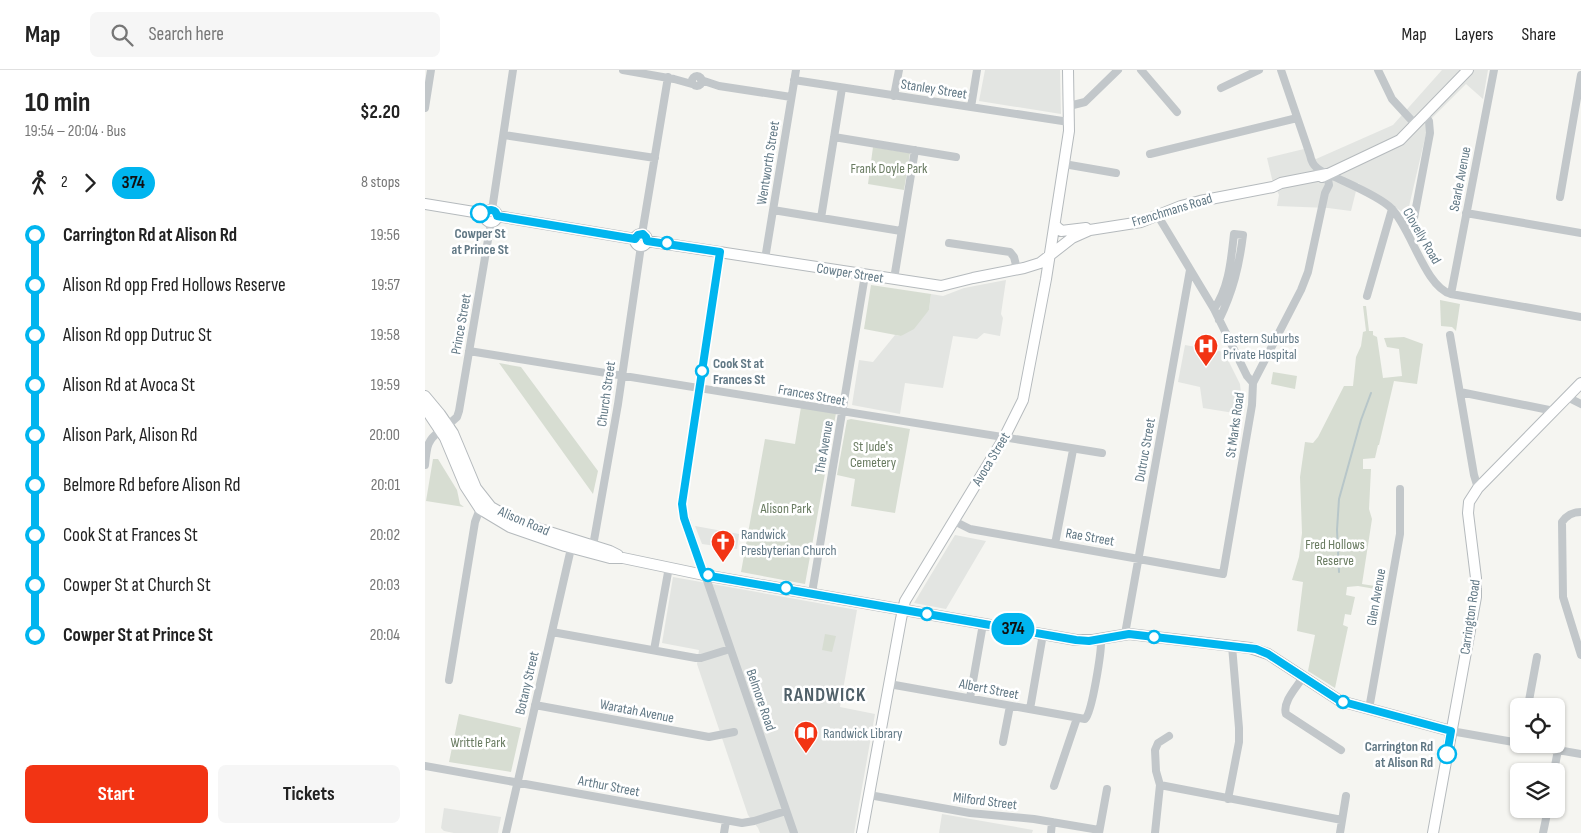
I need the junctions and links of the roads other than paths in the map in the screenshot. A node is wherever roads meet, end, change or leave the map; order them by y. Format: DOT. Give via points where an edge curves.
graph roads {
  1 [pos="431,70"];
  2 [pos="513,70"];
  3 [pos="623,70"];
  4 [pos="796,70"];
  5 [pos="899,70"];
  6 [pos="977,70"];
  7 [pos="1068,70"];
  8 [pos="1118,70"];
  9 [pos="1141,70"];
  10 [pos="1259,70"];
  11 [pos="1281,70"];
  12 [pos="1378,70"];
  13 [pos="1468,70"];
  14 [pos="1494,70"];
  15 [pos="1581,75"];
  16 [pos="671,78"];
  17 [pos="697,78"];
  18 [pos="794,80"];
  19 [pos="842,88"];
  20 [pos="1221,88"];
  21 [pos="895,96"];
  22 [pos="791,97"];
  23 [pos="1069,106"];
  24 [pos="971,107"];
  25 [pos="425,108"];
  26 [pos="1177,112"];
  27 [pos="1424,114"];
  28 [pos="1297,118"];
  29 [pos="1069,122"];
  30 [pos="1415,124"];
  31 [pos="504,135"];
  32 [pos="834,136"];
  33 [pos="915,150"];
  34 [pos="1150,154"];
  35 [pos="956,157"];
  36 [pos="655,158"];
  37 [pos="1065,164"];
  38 [pos="1116,173"];
  39 [pos="1327,174"];
  40 [pos="1560,197"];
  41 [pos="425,204"];
  42 [pos="1391,209"];
  43 [pos="773,210"];
  44 [pos="1466,213"];
  45 [pos="491,215"];
  46 [pos="1158,216"];
  47 [pos="821,218"];
  48 [pos="1055,225"];
  49 [pos="1404,227"];
  50 [pos="1100,228"];
  51 [pos="901,231"];
  52 [pos="1581,233"];
  53 [pos="641,240"];
  54 [pos="949,243"];
  55 [pos="720,252"];
  56 [pos="1050,256"];
  57 [pos="765,259"];
  58 [pos="1031,266"];
  59 [pos="1017,269"];
  60 [pos="1190,270"];
  61 [pos="865,275"];
  62 [pos="894,279"];
  63 [pos="1046,279"];
  64 [pos="1451,294"];
  65 [pos="1367,296"];
  66 [pos="1213,309"];
  67 [pos="1581,317"];
  68 [pos="1219,320"];
  69 [pos="1450,335"];
  70 [pos="469,351"];
  71 [pos="621,376"];
  72 [pos="1253,383"];
  73 [pos="1581,383"];
  74 [pos="700,388"];
  75 [pos="1460,392"];
  76 [pos="425,396"];
  77 [pos="1567,397"];
  78 [pos="1581,404"];
  79 [pos="425,408"];
  80 [pos="1554,411"];
  81 [pos="842,412"];
  82 [pos="444,428"];
  83 [pos="1004,438"];
  84 [pos="1073,450"];
  85 [pos="1102,454"];
  86 [pos="425,465"];
  87 [pos="1478,488"];
  88 [pos="1400,489"];
  89 [pos="482,504"];
  90 [pos="1581,512"];
  91 [pos="953,521"];
  92 [pos="573,544"];
  93 [pos="1055,544"];
  94 [pos="593,546"];
  95 [pos="623,558"];
  96 [pos="1139,559"];
  97 [pos="669,568"];
  98 [pos="1223,574"];
  99 [pos="704,575"];
  100 [pos="812,593"];
  101 [pos="903,610"];
  102 [pos="983,624"];
  103 [pos="552,632"];
  104 [pos="1043,634"];
  105 [pos="1125,634"];
  106 [pos="1101,638"];
  107 [pos="1232,646"];
  108 [pos="730,649"];
  109 [pos="654,650"];
  110 [pos="1581,655"];
  111 [pos="1537,657"];
  112 [pos="1303,677"];
  113 [pos="449,680"];
  114 [pos="889,684"];
  115 [pos="970,698"];
  116 [pos="1529,698"];
  117 [pos="535,705"];
  118 [pos="1010,706"];
  119 [pos="1369,709"];
  120 [pos="1030,710"];
  121 [pos="1081,718"];
  122 [pos="1451,731"];
  123 [pos="734,732"];
  124 [pos="1169,736"];
  125 [pos="1510,741"];
  126 [pos="1003,742"];
  127 [pos="1341,750"];
  128 [pos="1565,751"];
  129 [pos="1581,754"];
  130 [pos="425,766"];
  131 [pos="518,782"];
  132 [pos="1160,785"];
  133 [pos="1054,786"];
  134 [pos="1107,789"];
  135 [pos="869,795"];
  136 [pos="1346,796"];
  137 [pos="1228,798"];
  138 [pos="786,811"];
  139 [pos="1546,818"];
  140 [pos="726,820"];
  141 [pos="1342,820"];
  142 [pos="1052,822"];
  143 [pos="1099,832"];
  144 [pos="507,833"];
  145 [pos="724,833"];
  146 [pos="794,833"];
  147 [pos="862,833"];
  148 [pos="1051,833"];
  149 [pos="1155,833"];
  150 [pos="1340,833"];
  151 [pos="1433,833"];
  152 [pos="1543,833"];
  1 -- 25 [label="street"];
  2 -- 31 [label="street, Prince Street"];
  3 -- 16 [label="street"];
  4 -- 18 [label="street, Wentworth Street"];
  5 -- 21 [label="street"];
  6 -- 24 [label="street"];
  7 -- 23 [label="main road, Avoca Street"];
  8 -- 23 [label="street" via="1085,102"];
  9 -- 26 [label="street"];
  10 -- 20 [label="street"];
  11 -- 28 [label="street, Clovelly Road"];
  12 -- 30 [label="street" via="1392,99"];
  13 -- 27 [label="main road, Frenchmans Road"];
  14 -- 44 [label="street, Searle Avenue"];
  15 -- 40 [label="street"];
  16 -- 17 [label="street"];
  16 -- 36 [label="street, Church Street"];
  17 -- 22 [label="street" via="719,86"];
  18 -- 19 [label="street, Stanley Street"];
  18 -- 22 [label="street, Wentworth Street"];
  19 -- 21 [label="street, Stanley Street"];
  19 -- 32 [label="street"];
  21 -- 24 [label="street, Stanley Street"];
  22 -- 43 [label="street, Wentworth Street"];
  23 -- 29 [label="main road, Avoca Street"];
  24 -- 29 [label="street, Stanley Street"];
  27 -- 30 [label="main road, Frenchmans Road"];
  27 -- 49 [label="street" via="1429,121 1430,133 1414,218"];
  28 -- 34 [label="street"];
  28 -- 39 [label="street, Clovelly Road" via="1312,162"];
  29 -- 37 [label="main road, Avoca Street"];
  30 -- 39 [label="main road, Frenchmans Road" via="1400,140"];
  31 -- 36 [label="street"];
  31 -- 45 [label="street, Prince Street"];
  32 -- 33 [label="street"];
  32 -- 47 [label="street"];
  33 -- 35 [label="street"];
  33 -- 51 [label="street"];
  36 -- 53 [label="street, Church Street"];
  37 -- 38 [label="street"];
  37 -- 48 [label="main road, Avoca Street"];
  39 -- 42 [label="street, Clovelly Road" via="1381,200"];
  39 -- 46 [label="main road, Frenchmans Road" via="1200,201"];
  39 -- 72 [label="street, St Marks Road" via="1329,185 1308,272"];
  41 -- 45 [label="main road, Cowper Street"];
  42 -- 49 [label="street, Clovelly Road"];
  42 -- 65 [label="street"];
  43 -- 47 [label="street"];
  43 -- 57 [label="street, Wentworth Street"];
  44 -- 52 [label="street"];
  44 -- 64 [label="street, Searle Avenue"];
  45 -- 53 [label="main road, Cowper Street"];
  45 -- 70 [label="street, Prince Street"];
  46 -- 50 [label="main road, Frenchmans Road"];
  46 -- 60 [label="street"];
  47 -- 51 [label="street"];
  48 -- 50 [label="main road" via="1061,231"];
  48 -- 56 [label="main road, Avoca Street"];
  49 -- 64 [label="street, Clovelly Road" via="1436,285"];
  50 -- 56 [label="main road, Frenchmans Road" via="1079,234"];
  51 -- 62 [label="street"];
  53 -- 55 [label="main road, Cowper Street"];
  53 -- 71 [label="street, Church Street"];
  54 -- 59 [label="street" via="1010,252"];
  55 -- 57 [label="main road, Cowper Street"];
  55 -- 74 [label="street, Belmore Road"];
  56 -- 58 [label="main road, Cowper Street"];
  56 -- 63 [label="main road, Avoca Street"];
  57 -- 61 [label="main road, Cowper Street"];
  58 -- 59 [label="main road, Cowper Street"];
  58 -- 63 [label="main road"];
  59 -- 62 [label="main road, Cowper Street" via="941,286"];
  60 -- 66 [label="street"];
  60 -- 96 [label="street, Dutruc Street"];
  61 -- 62 [label="main road, Cowper Street"];
  61 -- 81 [label="street, The Avenue"];
  63 -- 83 [label="main road, Avoca Street" via="1023,400"];
  64 -- 67 [label="street, Clovelly Road"];
  66 -- 68 [label="street"];
  66 -- 68 [label="street" via="1225,286 1234,234 1243,235 1237,276"];
  68 -- 72 [label="street"];
  69 -- 75 [label="street"];
  70 -- 71 [label="street, Frances Street"];
  70 -- 82 [label="street, Prince Street" via="459,412"];
  71 -- 74 [label="street, Frances Street"];
  71 -- 94 [label="street, Church Street"];
  72 -- 98 [label="street, St Marks Road"];
  73 -- 77 [label="main road, Carrington Road"];
  74 -- 81 [label="street, Frances Street"];
  74 -- 99 [label="street, Belmore Road" via="682,504"];
  75 -- 80 [label="street"];
  75 -- 87 [label="street"];
  76 -- 82 [label="main road, Alison Road"];
  77 -- 78 [label="street"];
  77 -- 80 [label="main road, Carrington Road"];
  79 -- 82 [label="main road, Alison Road"];
  80 -- 87 [label="main road, Carrington Road"];
  81 -- 83 [label="street, Frances Street"];
  81 -- 100 [label="street, The Avenue"];
  82 -- 86 [label="street, Prince Street" via="429,440"];
  82 -- 89 [label="main road, Alison Road" via="446,441 465,486"];
  83 -- 84 [label="street, Frances Street"];
  83 -- 91 [label="main road, Avoca Street"];
  84 -- 85 [label="street, Frances Street"];
  84 -- 93 [label="street"];
  87 -- 122 [label="main road, Carrington Road" via="1468,508 1477,578 1475,597"];
  88 -- 119 [label="street, Glen Avenue" via="1400,534"];
  89 -- 92 [label="main road, Alison Road" via="497,521 510,527"];
  89 -- 113 [label="street" via="475,522"];
  90 -- 110 [label="street" via="1574,512 1562,522 1563,597"];
  91 -- 93 [label="street, Rae Street" via="970,529"];
  91 -- 101 [label="main road, Avoca Street" via="905,601"];
  92 -- 94 [label="main road, Alison Road"];
  92 -- 95 [label="main road, Alison Road" via="610,558"];
  92 -- 103 [label="street, Botany Street"];
  93 -- 96 [label="street, Rae Street"];
  94 -- 95 [label="main road, Alison Road"];
  95 -- 97 [label="main road, Alison Road"];
  96 -- 98 [label="street, Rae Street"];
  96 -- 105 [label="street, Dutruc Street"];
  97 -- 99 [label="main road, Alison Road"];
  97 -- 109 [label="street"];
  99 -- 100 [label="main road, Alison Road"];
  99 -- 108 [label="street, Belmore Road"];
  100 -- 101 [label="main road, Alison Road"];
  101 -- 102 [label="main road, Alison Road"];
  101 -- 114 [label="main road, Avoca Street"];
  102 -- 104 [label="main road, Alison Road"];
  102 -- 115 [label="street"];
  103 -- 109 [label="street"];
  103 -- 117 [label="street, Botany Street"];
  104 -- 106 [label="main road, Alison Road" via="1085,641"];
  104 -- 120 [label="street"];
  105 -- 106 [label="main road, Alison Road"];
  105 -- 107 [label="main road, Alison Road"];
  106 -- 121 [label="street" via="1088,716"];
  107 -- 112 [label="main road, Alison Road" via="1263,651"];
  107 -- 137 [label="street" via="1239,742"];
  108 -- 109 [label="street" via="701,658"];
  108 -- 138 [label="street, Belmore Road"];
  111 -- 116 [label="street"];
  112 -- 119 [label="main road, Alison Road" via="1336,699"];
  112 -- 127 [label="street" via="1286,704 1286,714"];
  114 -- 115 [label="street, Albert Street"];
  114 -- 135 [label="main road, Avoca Street"];
  115 -- 118 [label="street, Albert Street"];
  117 -- 123 [label="street, Waratah Avenue" via="709,737"];
  117 -- 131 [label="street, Botany Street"];
  118 -- 120 [label="street, Albert Street"];
  118 -- 126 [label="street"];
  119 -- 122 [label="main road, Alison Road"];
  120 -- 121 [label="street, Albert Street"];
  121 -- 133 [label="street"];
  122 -- 125 [label="street, Alison Road"];
  122 -- 151 [label="main road, Carrington Road"];
  124 -- 132 [label="street" via="1158,743 1155,750"];
  128 -- 129 [label="street"];
  130 -- 131 [label="street, Arthur Street"];
  131 -- 140 [label="street, Arthur Street"];
  131 -- 144 [label="street, Botany Street"];
  132 -- 137 [label="street"];
  132 -- 149 [label="street"];
  134 -- 143 [label="street"];
  135 -- 142 [label="street, Milford Street" via="970,813"];
  135 -- 147 [label="main road, Avoca Street"];
  136 -- 141 [label="street"];
  137 -- 141 [label="street"];
  138 -- 140 [label="street, Arthur Street" via="747,823"];
  138 -- 146 [label="street, Belmore Road"];
  139 -- 152 [label="street"];
  140 -- 145 [label="street"];
  141 -- 150 [label="street"];
  142 -- 143 [label="street, Milford Street"];
  142 -- 148 [label="street"];
}
